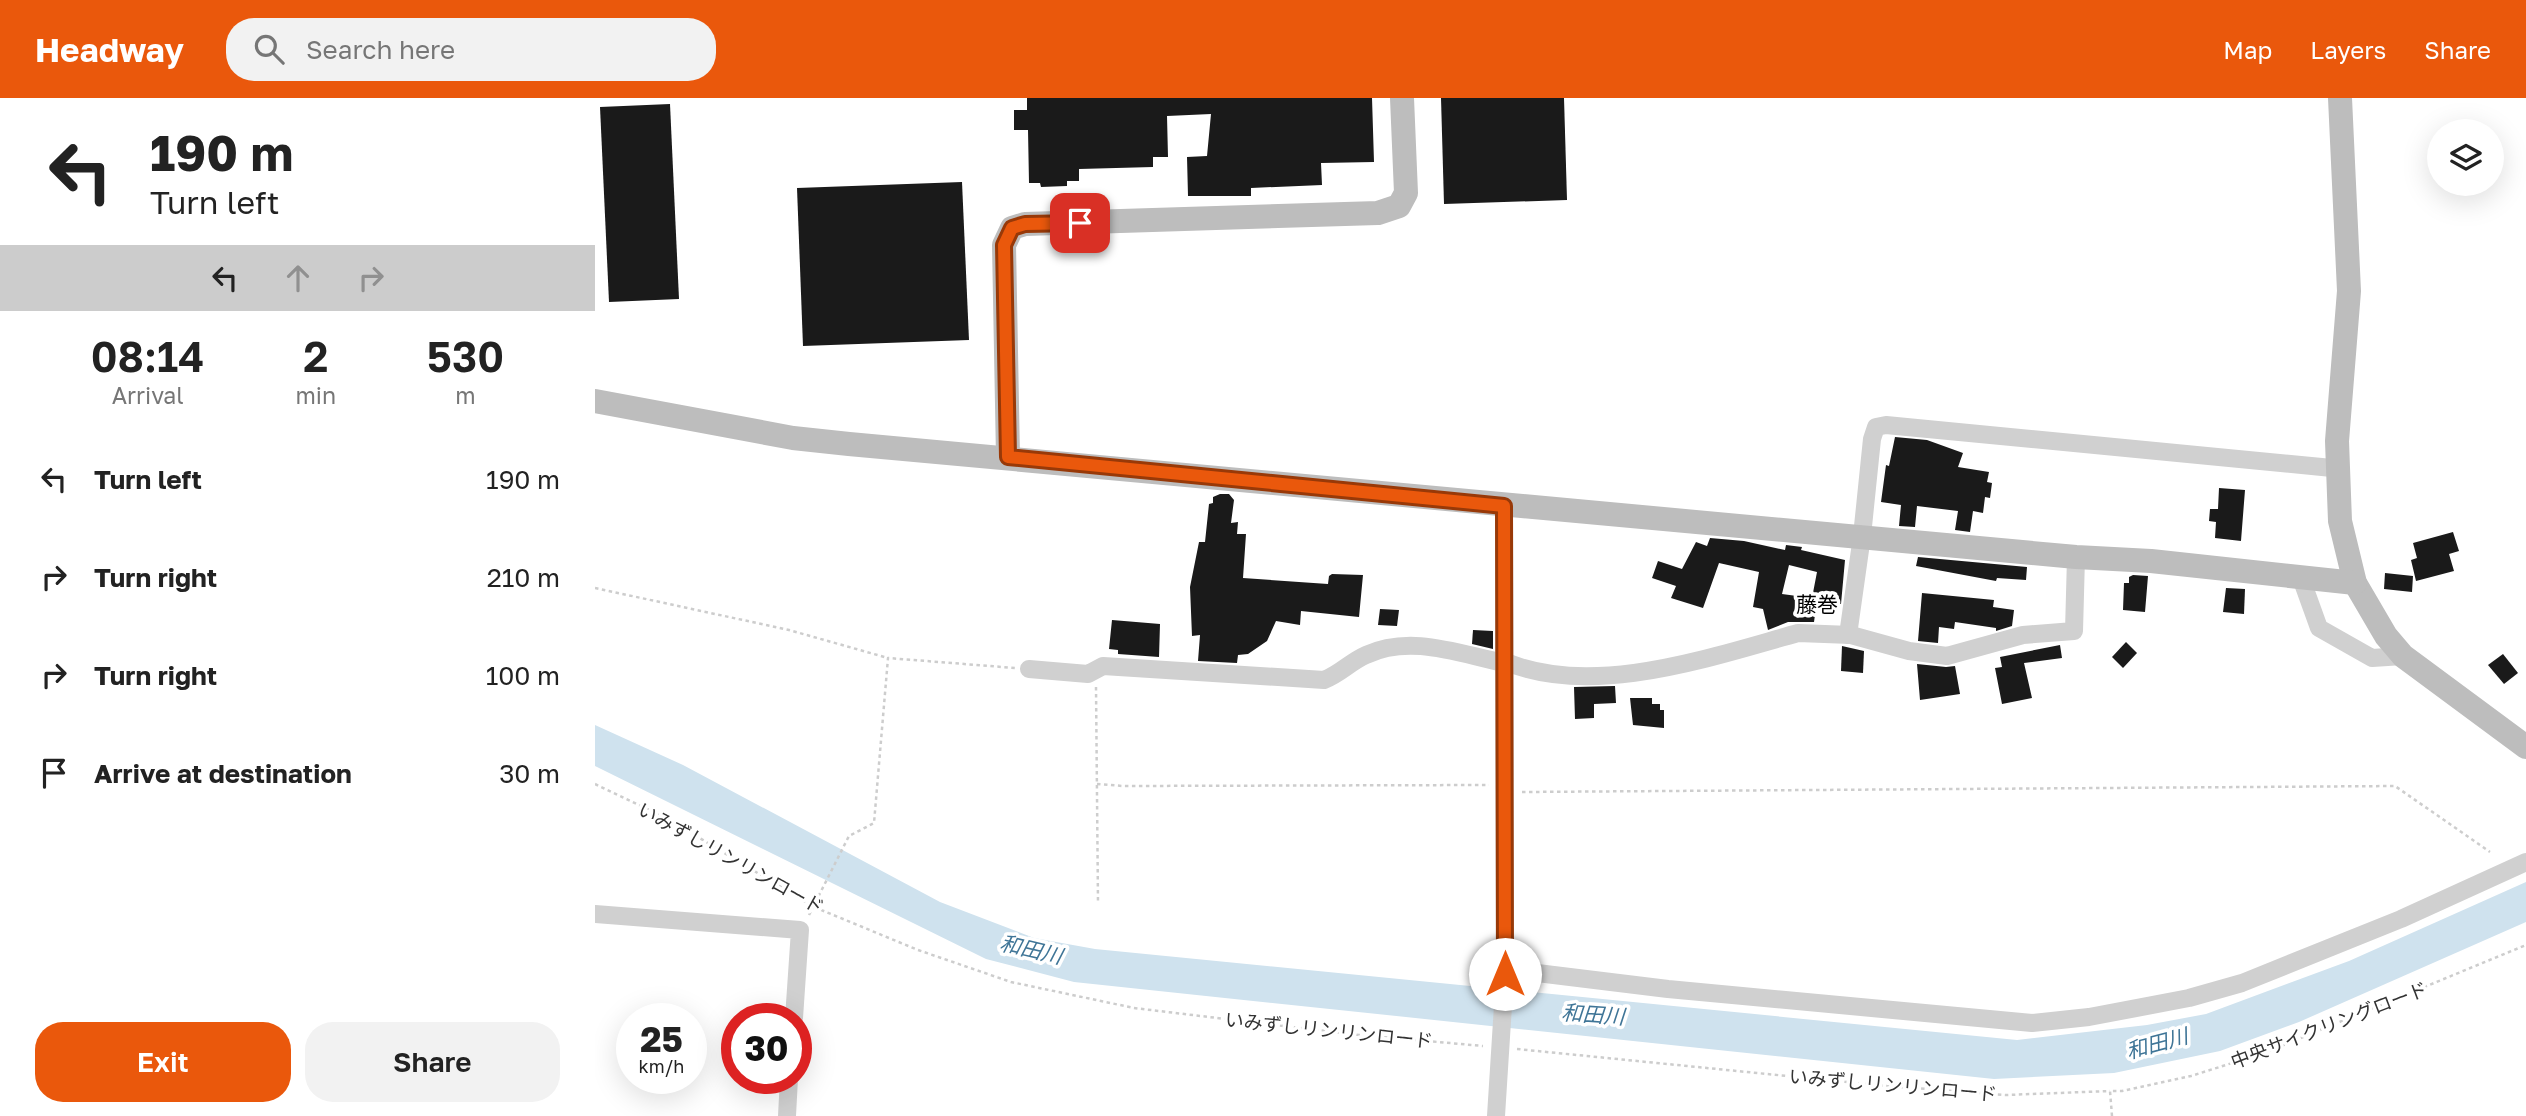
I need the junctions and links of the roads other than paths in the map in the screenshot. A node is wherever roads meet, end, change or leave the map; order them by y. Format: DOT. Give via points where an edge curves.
graph roads {
  1 [pos="1402,98"];
  2 [pos="2340,98"];
  3 [pos="595,401"];
  4 [pos="1008,457"];
  5 [pos="2332,468"];
  6 [pos="1504,506"];
  7 [pos="1862,536"];
  8 [pos="2076,557"];
  9 [pos="2301,578"];
  10 [pos="2355,583"];
  11 [pos="1848,635"];
  12 [pos="2403,656"];
  13 [pos="1504,662"];
  14 [pos="1029,669"];
  15 [pos="2526,747"];
  16 [pos="2526,862"];
  17 [pos="595,914"];
  18 [pos="1505,971"];
  19 [pos="795,1003"];
  20 [pos="788,1094"];
  21 [pos="787,1116"];
  22 [pos="1496,1116"];
  1 -- 4 [label="street" via="1406,193 1399,206 1378,213 1012,228 1004,245"];
  2 -- 10 [label="street" via="2349,291 2338,454 2340,520"];
  3 -- 4 [label="street" via="793,438"];
  4 -- 6 [label="street"];
  5 -- 7 [label="street" via="1886,425 1876,427 1872,439"];
  6 -- 7 [label="street"];
  6 -- 13 [label="street"];
  7 -- 8 [label="street"];
  7 -- 11 [label="street"];
  8 -- 9 [label="street"];
  8 -- 11 [label="street" via="2074,631 2023,635 1947,656"];
  9 -- 10 [label="street"];
  9 -- 12 [label="street" via="2319,628 2372,658"];
  10 -- 12 [label="street"];
  11 -- 13 [label="street" via="1798,633 1666,667 1571,678"];
  12 -- 15 [label="street"];
  13 -- 14 [label="street" via="1415,644 1366,655 1324,680 1103,666 1088,674"];
  13 -- 18 [label="street"];
  16 -- 18 [label="street" via="2242,983 2089,1017 2032,1023"];
  17 -- 19 [label="street" via="800,930"];
  18 -- 22 [label="street"];
  20 -- 21 [label="street"];
}
